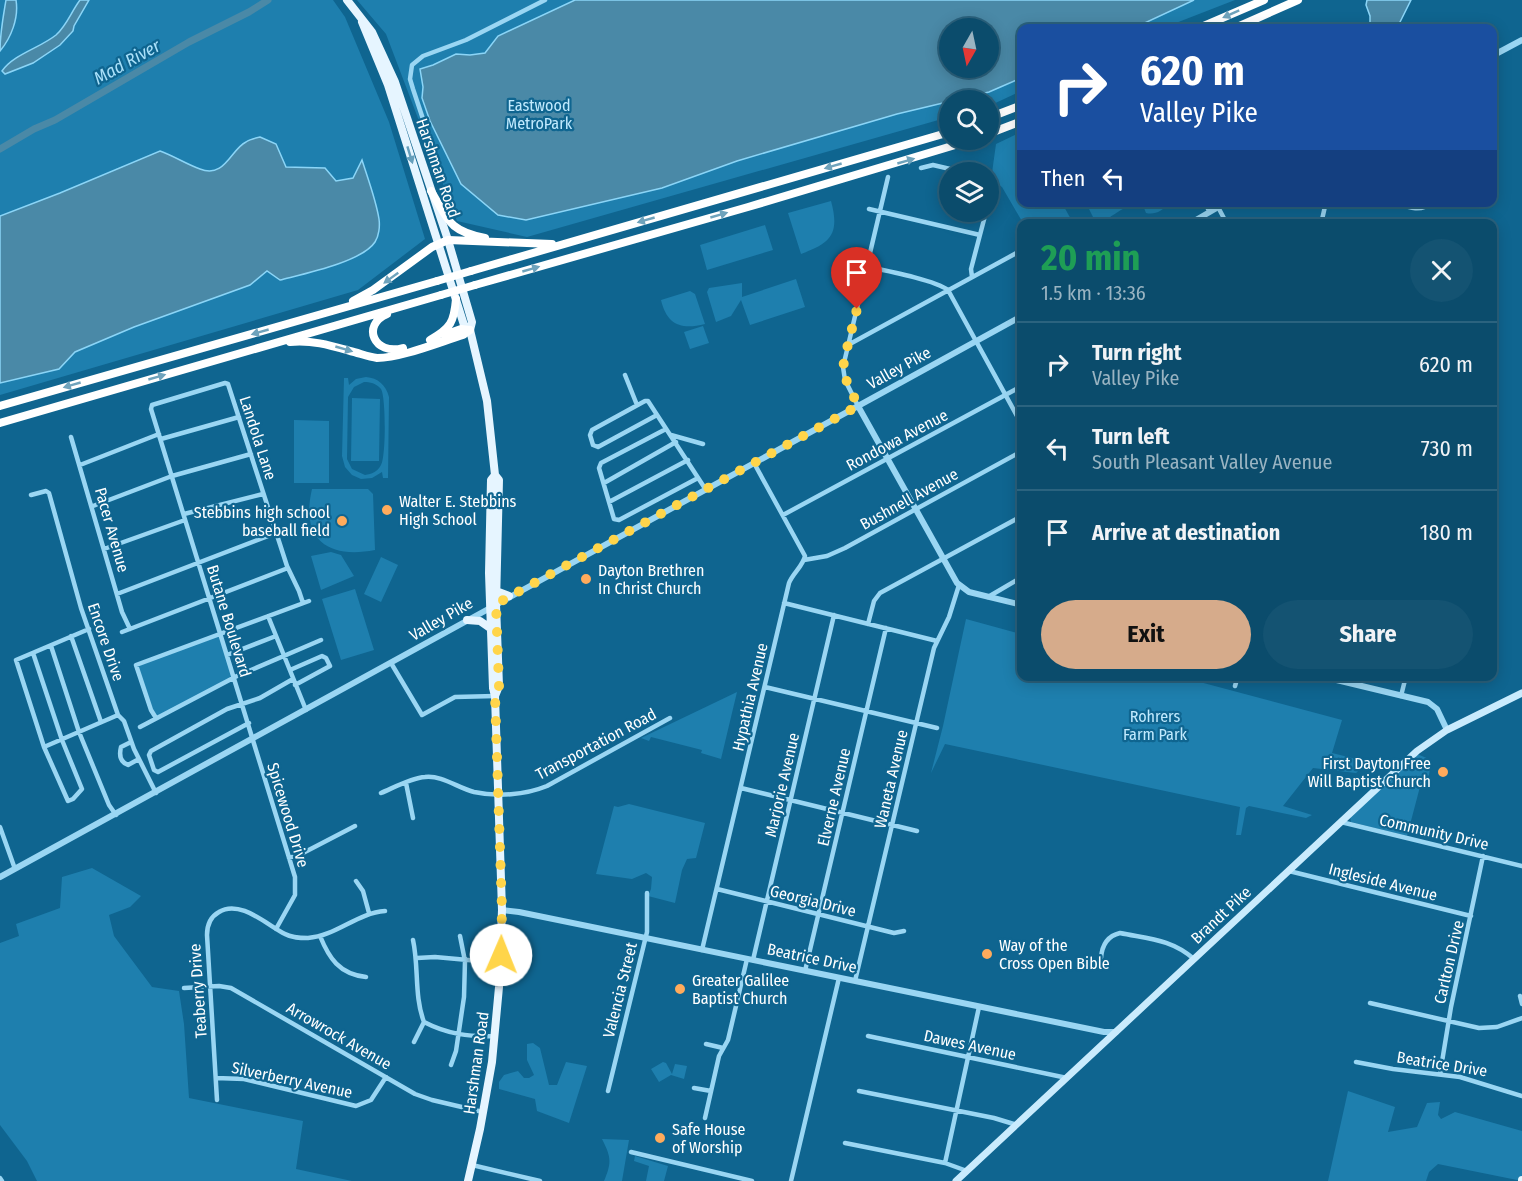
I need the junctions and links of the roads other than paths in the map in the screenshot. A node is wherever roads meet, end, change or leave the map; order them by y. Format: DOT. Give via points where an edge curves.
graph roads {
  1 [pos="347,0"];
  2 [pos="545,0"];
  3 [pos="1264,0"];
  4 [pos="1298,0"];
  5 [pos="362,22"];
  6 [pos="1208,24"];
  7 [pos="1244,24"];
  8 [pos="1522,40"];
  9 [pos="1497,53"];
  10 [pos="1017,107"];
  11 [pos="999,114"];
  12 [pos="1017,123"];
  13 [pos="999,130"];
  14 [pos="939,135"];
  15 [pos="939,150"];
  16 [pos="939,166"];
  17 [pos="921,168"];
  18 [pos="440,170"];
  19 [pos="888,177"];
  20 [pos="431,191"];
  21 [pos="1207,207"];
  22 [pos="1218,207"];
  23 [pos="868,209"];
  24 [pos="880,211"];
  25 [pos="1210,212"];
  26 [pos="1198,219"];
  27 [pos="1224,219"];
  28 [pos="983,222"];
  29 [pos="980,235"];
  30 [pos="448,240"];
  31 [pos="579,240"];
  32 [pos="438,243"];
  33 [pos="512,243"];
  34 [pos="1017,253"];
  35 [pos="842,261"];
  36 [pos="867,267"];
  37 [pos="972,277"];
  38 [pos="948,290"];
  39 [pos="456,299"];
  40 [pos="418,301"];
  41 [pos="316,316"];
  42 [pos="1017,319"];
  43 [pos="470,330"];
  44 [pos="430,340"];
  45 [pos="977,340"];
  46 [pos="266,345"];
  47 [pos="848,345"];
  48 [pos="625,375"];
  49 [pos="1017,388"];
  50 [pos="1005,394"];
  51 [pos="637,405"];
  52 [pos="0,406"];
  53 [pos="152,406"];
  54 [pos="858,406"];
  55 [pos="657,415"];
  56 [pos="1017,416"];
  57 [pos="238,417"];
  58 [pos="0,423"];
  59 [pos="666,429"];
  60 [pos="670,435"];
  61 [pos="160,436"];
  62 [pos="71,437"];
  63 [pos="676,442"];
  64 [pos="704,444"];
  65 [pos="1017,453"];
  66 [pos="251,454"];
  67 [pos="887,459"];
  68 [pos="688,460"];
  69 [pos="754,463"];
  70 [pos="80,465"];
  71 [pos="495,474"];
  72 [pos="172,476"];
  73 [pos="698,478"];
  74 [pos="604,483"];
  75 [pos="706,490"];
  76 [pos="263,494"];
  77 [pos="31,495"];
  78 [pos="609,502"];
  79 [pos="93,506"];
  80 [pos="915,509"];
  81 [pos="783,515"];
  82 [pos="185,517"];
  83 [pos="1017,519"];
  84 [pos="276,533"];
  85 [pos="105,549"];
  86 [pos="943,559"];
  87 [pos="804,560"];
  88 [pos="199,562"];
  89 [pos="288,568"];
  90 [pos="1017,580"];
  91 [pos="959,585"];
  92 [pos="496,591"];
  93 [pos="117,594"];
  94 [pos="509,596"];
  95 [pos="988,597"];
  96 [pos="210,598"];
  97 [pos="784,603"];
  98 [pos="1017,604"];
  99 [pos="493,605"];
  100 [pos="834,615"];
  101 [pos="268,616"];
  102 [pos="467,620"];
  103 [pos="868,624"];
  104 [pos="490,628"];
  105 [pos="886,628"];
  106 [pos="89,629"];
  107 [pos="130,629"];
  108 [pos="122,632"];
  109 [pos="220,634"];
  110 [pos="71,636"];
  111 [pos="276,636"];
  112 [pos="321,640"];
  113 [pos="937,641"];
  114 [pos="51,646"];
  115 [pos="33,653"];
  116 [pos="227,655"];
  117 [pos="283,656"];
  118 [pos="391,663"];
  119 [pos="290,670"];
  120 [pos="234,678"];
  121 [pos="293,678"];
  122 [pos="1236,681"];
  123 [pos="1351,681"];
  124 [pos="1405,681"];
  125 [pos="295,685"];
  126 [pos="1235,686"];
  127 [pos="765,687"];
  128 [pos="1522,693"];
  129 [pos="495,696"];
  130 [pos="1401,696"];
  131 [pos="815,699"];
  132 [pos="243,705"];
  133 [pos="306,710"];
  134 [pos="866,711"];
  135 [pos="118,716"];
  136 [pos="156,718"];
  137 [pos="670,718"];
  138 [pos="100,722"];
  139 [pos="249,723"];
  140 [pos="916,723"];
  141 [pos="140,727"];
  142 [pos="937,728"];
  143 [pos="1447,730"];
  144 [pos="79,732"];
  145 [pos="62,740"];
  146 [pos="252,740"];
  147 [pos="131,742"];
  148 [pos="44,747"];
  149 [pos="139,759"];
  150 [pos="406,783"];
  151 [pos="741,788"];
  152 [pos="381,792"];
  153 [pos="156,793"];
  154 [pos="498,794"];
  155 [pos="791,800"];
  156 [pos="842,812"];
  157 [pos="116,815"];
  158 [pos="413,818"];
  159 [pos="1341,822"];
  160 [pos="892,824"];
  161 [pos="356,826"];
  162 [pos="0,828"];
  163 [pos="917,831"];
  164 [pos="1483,856"];
  165 [pos="289,858"];
  166 [pos="1522,866"];
  167 [pos="15,869"];
  168 [pos="1289,871"];
  169 [pos="0,877"];
  170 [pos="356,881"];
  171 [pos="717,889"];
  172 [pos="647,893"];
  173 [pos="767,902"];
  174 [pos="502,910"];
  175 [pos="385,911"];
  176 [pos="369,913"];
  177 [pos="818,914"];
  178 [pos="1471,916"];
  179 [pos="868,927"];
  180 [pos="276,929"];
  181 [pos="904,931"];
  182 [pos="320,936"];
  183 [pos="460,936"];
  184 [pos="645,938"];
  185 [pos="413,940"];
  186 [pos="702,950"];
  187 [pos="417,958"];
  188 [pos="1101,958"];
  189 [pos="1194,959"];
  190 [pos="750,960"];
  191 [pos="465,961"];
  192 [pos="501,963"];
  193 [pos="805,971"];
  194 [pos="366,977"];
  195 [pos="839,978"];
  196 [pos="855,981"];
  197 [pos="210,986"];
  198 [pos="184,988"];
  199 [pos="1520,996"];
  200 [pos="1370,1003"];
  201 [pos="1522,1004"];
  202 [pos="979,1007"];
  203 [pos="1522,1018"];
  204 [pos="424,1022"];
  205 [pos="1448,1022"];
  206 [pos="1116,1031"];
  207 [pos="458,1035"];
  208 [pos="495,1036"];
  209 [pos="868,1036"];
  210 [pos="414,1042"];
  211 [pos="706,1044"];
  212 [pos="723,1048"];
  213 [pos="968,1057"];
  214 [pos="1356,1062"];
  215 [pos="451,1065"];
  216 [pos="1440,1074"];
  217 [pos="386,1077"];
  218 [pos="216,1078"];
  219 [pos="1067,1078"];
  220 [pos="694,1088"];
  221 [pos="608,1091"];
  222 [pos="711,1091"];
  223 [pos="858,1091"];
  224 [pos="1522,1096"];
  225 [pos="218,1100"];
  226 [pos="956,1110"];
  227 [pos="483,1112"];
  228 [pos="705,1118"];
  229 [pos="1017,1125"];
  230 [pos="845,1143"];
  231 [pos="631,1152"];
  232 [pos="945,1163"];
  233 [pos="472,1165"];
  234 [pos="967,1171"];
  235 [pos="513,1175"];
  236 [pos="721,1175"];
  237 [pos="468,1181"];
  238 [pos="511,1181"];
  239 [pos="540,1181"];
  240 [pos="719,1181"];
  241 [pos="752,1181"];
  242 [pos="791,1181"];
  243 [pos="956,1181"];
  1 -- 5 [label="main road, Harshman Road"];
  2 -- 18 [label="street" via="466,40 423,56 412,65 410,80"];
  3 -- 6 [label="highway, one-way"];
  4 -- 7 [label="highway"];
  5 -- 20 [label="main road, Harshman Road" via="385,57"];
  5 -- 32 [label="main road, Harshman Road, one-way" via="388,84"];
  8 -- 9 [label="street"];
  10 -- 11 [label="highway"];
  12 -- 13 [label="highway"];
  14 -- 31 [label="highway, one-way"];
  40 -- 15 [label="highway, one-way, bridge"];
  16 -- 17 [label="street"];
  19 -- 24 [label="street"];
  20 -- 30 [label="main road, Harshman Road"];
  20 -- 33 [label="highway" via="455,227"];
  21 -- 25 [label="street"];
  22 -- 25 [label="street"];
  22 -- 27 [label="street"];
  23 -- 24 [label="street"];
  24 -- 29 [label="street"];
  24 -- 36 [label="street"];
  25 -- 26 [label="street"];
  28 -- 29 [label="street"];
  29 -- 37 [label="street"];
  30 -- 32 [label="highway"];
  30 -- 33 [label="highway"];
  30 -- 43 [label="main road, Harshman Road" via="472,322"];
  31 -- 33 [label="highway" via="544,245"];
  31 -- 41 [label="highway, bridge"];
  32 -- 39 [label="main road, Harshman Road"];
  32 -- 41 [label="highway, one-way" via="358,299"];
  34 -- 37 [label="street"];
  35 -- 36 [label="street"];
  36 -- 38 [label="street" via="924,280"];
  36 -- 47 [label="street"];
  37 -- 38 [label="street"];
  38 -- 45 [label="street"];
  38 -- 47 [label="street"];
  39 -- 43 [label="main road, Harshman Road" via="464,325"];
  39 -- 44 [label="highway" via="452,322"];
  40 -- 44 [label="highway" via="378,319 375,339 389,350"];
  40 -- 46 [label="highway"];
  41 -- 52 [label="highway, one-way"];
  42 -- 45 [label="street, Valley Pike"];
  43 -- 44 [label="highway" via="461,329"];
  46 -- 43 [label="highway, one-way" via="307,341 378,358"];
  43 -- 71 [label="main road, Harshman Road" via="487,401"];
  45 -- 50 [label="street"];
  45 -- 54 [label="street, Valley Pike"];
  58 -- 46 [label="highway, one-way"];
  47 -- 54 [label="street" via="843,373"];
  48 -- 51 [label="street"];
  49 -- 50 [label="street, Rondowa Avenue"];
  50 -- 56 [label="street"];
  50 -- 67 [label="street, Rondowa Avenue"];
  51 -- 55 [label="street" via="648,401"];
  51 -- 55 [label="street" via="592,430 590,436 595,447"];
  53 -- 57 [label="street, Landola Lane" via="225,383"];
  53 -- 61 [label="street, Butane Boulevard"];
  54 -- 67 [label="street"];
  54 -- 69 [label="street, Valley Pike"];
  55 -- 59 [label="street"];
  57 -- 61 [label="street"];
  57 -- 66 [label="street, Landola Lane"];
  59 -- 60 [label="street"];
  59 -- 74 [label="street" via="602,462"];
  60 -- 63 [label="street"];
  60 -- 64 [label="street"];
  61 -- 70 [label="street"];
  61 -- 72 [label="street, Butane Boulevard"];
  62 -- 70 [label="street, Pacer Avenue"];
  63 -- 68 [label="street"];
  63 -- 74 [label="street"];
  65 -- 80 [label="street, Bushnell Avenue"];
  66 -- 72 [label="street"];
  66 -- 76 [label="street, Landola Lane"];
  67 -- 80 [label="street"];
  67 -- 81 [label="street, Rondowa Avenue"];
  68 -- 73 [label="street"];
  68 -- 78 [label="street"];
  69 -- 75 [label="street, Valley Pike"];
  69 -- 81 [label="street"];
  70 -- 79 [label="street, Pacer Avenue"];
  71 -- 92 [label="main road, Harshman Road" via="500,480"];
  71 -- 99 [label="main road, Harshman Road" via="490,485"];
  72 -- 79 [label="street"];
  72 -- 82 [label="street, Butane Boulevard"];
  73 -- 75 [label="street"];
  73 -- 78 [label="street" via="619,520 614,519"];
  74 -- 78 [label="street"];
  75 -- 94 [label="street, Valley Pike"];
  76 -- 82 [label="street"];
  76 -- 84 [label="street, Landola Lane"];
  77 -- 106 [label="street, Encore Drive" via="48,492"];
  79 -- 85 [label="street, Pacer Avenue"];
  80 -- 86 [label="street"];
  80 -- 87 [label="street, Bushnell Avenue" via="836,552"];
  81 -- 87 [label="street"];
  82 -- 85 [label="street"];
  82 -- 88 [label="street, Butane Boulevard"];
  83 -- 86 [label="street"];
  84 -- 88 [label="street"];
  84 -- 89 [label="street, Landola Lane"];
  85 -- 93 [label="street, Pacer Avenue"];
  86 -- 91 [label="street"];
  86 -- 103 [label="street" via="877,596"];
  87 -- 97 [label="street, Hypathia Avenue" via="790,580"];
  88 -- 93 [label="street"];
  88 -- 96 [label="street, Butane Boulevard"];
  89 -- 96 [label="street"];
  89 -- 101 [label="street, Landola Lane" via="306,602"];
  90 -- 95 [label="street"];
  91 -- 95 [label="street"];
  91 -- 113 [label="street, Waneta Avenue"];
  92 -- 94 [label="main road"];
  92 -- 99 [label="main road, Harshman Road"];
  93 -- 107 [label="street, Pacer Avenue"];
  94 -- 99 [label="street, Valley Pike"];
  95 -- 98 [label="street"];
  96 -- 107 [label="street"];
  96 -- 109 [label="street, Butane Boulevard"];
  97 -- 100 [label="street"];
  97 -- 127 [label="street, Hypathia Avenue"];
  99 -- 102 [label="street, Valley Pike"];
  99 -- 104 [label="main road, Harshman Road"];
  99 -- 129 [label="main road, Harshman Road" via="499,686"];
  100 -- 103 [label="street"];
  100 -- 131 [label="street, Marjorie Avenue"];
  101 -- 109 [label="street"];
  101 -- 111 [label="street"];
  102 -- 104 [label="main road" via="480,621"];
  102 -- 118 [label="street, Valley Pike"];
  103 -- 105 [label="street"];
  104 -- 129 [label="main road, Harshman Road"];
  105 -- 113 [label="street"];
  105 -- 134 [label="street, Elverne Avenue"];
  106 -- 110 [label="street"];
  106 -- 135 [label="street, Encore Drive"];
  107 -- 108 [label="street"];
  109 -- 116 [label="street, Butane Boulevard"];
  109 -- 136 [label="street" via="136,665"];
  110 -- 114 [label="street"];
  110 -- 138 [label="street"];
  111 -- 116 [label="street"];
  111 -- 117 [label="street"];
  112 -- 117 [label="street"];
  113 -- 140 [label="street, Waneta Avenue"];
  114 -- 115 [label="street"];
  114 -- 144 [label="street"];
  115 -- 145 [label="street"];
  115 -- 148 [label="street" via="16,660"];
  116 -- 120 [label="street, Butane Boulevard"];
  117 -- 119 [label="street"];
  117 -- 120 [label="street"];
  118 -- 129 [label="street" via="422,715 455,697"];
  118 -- 133 [label="street, Valley Pike"];
  119 -- 121 [label="street"];
  119 -- 125 [label="street" via="322,656 330,666"];
  120 -- 132 [label="street, Butane Boulevard"];
  120 -- 136 [label="street"];
  121 -- 125 [label="street"];
  121 -- 132 [label="street"];
  122 -- 126 [label="street"];
  123 -- 130 [label="street"];
  124 -- 130 [label="street"];
  125 -- 133 [label="street"];
  127 -- 131 [label="street"];
  127 -- 151 [label="street, Hypathia Avenue"];
  128 -- 143 [label="main road, Brandt Pike"];
  129 -- 154 [label="main road, Harshman Road"];
  130 -- 143 [label="street" via="1434,706"];
  131 -- 134 [label="street"];
  131 -- 155 [label="street, Marjorie Avenue"];
  132 -- 139 [label="street, Butane Boulevard"];
  132 -- 139 [label="street" via="227,709 150,752 154,770 158,772"];
  133 -- 146 [label="street, Valley Pike"];
  134 -- 140 [label="street"];
  134 -- 156 [label="street, Elverne Avenue"];
  135 -- 138 [label="street"];
  135 -- 147 [label="street, Encore Drive" via="124,721"];
  136 -- 141 [label="street"];
  137 -- 154 [label="street, Transportation Road" via="547,786 525,793"];
  138 -- 144 [label="street"];
  139 -- 146 [label="street, Butane Boulevard"];
  140 -- 142 [label="street"];
  140 -- 160 [label="street, Waneta Avenue"];
  143 -- 159 [label="main road, Brandt Pike" via="1417,751"];
  144 -- 145 [label="street"];
  144 -- 157 [label="street"];
  145 -- 148 [label="street"];
  145 -- 148 [label="street" via="82,789 73,799 66,801"];
  146 -- 153 [label="street, Valley Pike"];
  146 -- 165 [label="street, Spicewood Drive"];
  147 -- 149 [label="street, Encore Drive"];
  147 -- 149 [label="street" via="121,747 121,759 128,765"];
  149 -- 153 [label="street, Encore Drive"];
  150 -- 152 [label="street, Transportation Road"];
  150 -- 154 [label="street, Transportation Road" via="427,776 474,792"];
  150 -- 158 [label="street"];
  151 -- 155 [label="street"];
  151 -- 171 [label="street, Hypathia Avenue"];
  153 -- 157 [label="street, Valley Pike"];
  154 -- 174 [label="main road, Harshman Road"];
  155 -- 156 [label="street"];
  155 -- 173 [label="street, Marjorie Avenue"];
  156 -- 160 [label="street"];
  156 -- 177 [label="street, Elverne Avenue"];
  157 -- 167 [label="street, Valley Pike"];
  159 -- 164 [label="street, Community Drive"];
  159 -- 168 [label="main road, Brandt Pike"];
  160 -- 163 [label="street"];
  160 -- 179 [label="street, Waneta Avenue"];
  161 -- 165 [label="street"];
  162 -- 167 [label="street"];
  164 -- 166 [label="street, Community Drive"];
  164 -- 178 [label="street, Carlton Drive"];
  165 -- 180 [label="street, Spicewood Drive" via="296,890"];
  167 -- 169 [label="street, Valley Pike"];
  168 -- 178 [label="street, Ingleside Avenue"];
  168 -- 189 [label="main road, Brandt Pike"];
  170 -- 176 [label="street"];
  171 -- 173 [label="street, Georgia Drive"];
  171 -- 186 [label="street, Hypathia Avenue"];
  172 -- 184 [label="street, Valencia Street"];
  173 -- 177 [label="street, Georgia Drive"];
  173 -- 190 [label="street, Marjorie Avenue"];
  174 -- 184 [label="street, Beatrice Drive"];
  174 -- 192 [label="main road, Harshman Road"];
  175 -- 176 [label="street"];
  176 -- 182 [label="street"];
  177 -- 179 [label="street, Georgia Drive"];
  177 -- 193 [label="street, Elverne Avenue"];
  178 -- 205 [label="street, Carlton Drive"];
  179 -- 181 [label="street, Georgia Drive" via="894,933"];
  179 -- 196 [label="street, Waneta Avenue"];
  180 -- 182 [label="street" via="293,937"];
  180 -- 197 [label="street, Teaberry Drive" via="239,909 226,909 216,915 207,931"];
  182 -- 194 [label="street" via="332,961"];
  183 -- 191 [label="street"];
  184 -- 186 [label="street, Beatrice Drive"];
  184 -- 221 [label="street, Valencia Street"];
  185 -- 187 [label="street"];
  186 -- 190 [label="street, Beatrice Drive"];
  187 -- 191 [label="street"];
  187 -- 204 [label="street"];
  188 -- 189 [label="street" via="1107,940 1120,933 1172,944"];
  189 -- 206 [label="main road, Brandt Pike"];
  190 -- 193 [label="street, Beatrice Drive"];
  190 -- 212 [label="street, Marjorie Avenue"];
  191 -- 192 [label="street"];
  191 -- 207 [label="street"];
  192 -- 208 [label="main road, Harshman Road"];
  193 -- 195 [label="street, Beatrice Drive"];
  195 -- 196 [label="street, Beatrice Drive"];
  195 -- 242 [label="street"];
  196 -- 202 [label="street, Beatrice Drive"];
  197 -- 198 [label="street, Arrowrock Avenue"];
  197 -- 217 [label="street, Arrowrock Avenue" via="236,990"];
  197 -- 218 [label="street, Teaberry Drive"];
  199 -- 201 [label="street"];
  200 -- 205 [label="street"];
  202 -- 206 [label="street, Beatrice Drive" via="1104,1032"];
  202 -- 213 [label="street"];
  203 -- 205 [label="street" via="1491,1028"];
  204 -- 207 [label="street"];
  204 -- 210 [label="street"];
  205 -- 216 [label="street, Carlton Drive"];
  206 -- 219 [label="main road, Brandt Pike"];
  207 -- 208 [label="street"];
  207 -- 215 [label="street"];
  208 -- 227 [label="main road, Harshman Road"];
  209 -- 213 [label="street, Dawes Avenue"];
  211 -- 212 [label="street"];
  212 -- 222 [label="street, Marjorie Avenue"];
  213 -- 219 [label="street, Dawes Avenue"];
  213 -- 226 [label="street"];
  214 -- 216 [label="street, Beatrice Drive"];
  216 -- 224 [label="street, Beatrice Drive"];
  217 -- 218 [label="street, Silverberry Avenue" via="371,1100 356,1106 244,1079"];
  217 -- 227 [label="street, Arrowrock Avenue" via="424,1097"];
  218 -- 225 [label="street, Teaberry Drive"];
  219 -- 229 [label="main road, Brandt Pike"];
  220 -- 222 [label="street"];
  222 -- 228 [label="street, Marjorie Avenue"];
  223 -- 226 [label="street"];
  226 -- 229 [label="street"];
  226 -- 232 [label="street"];
  227 -- 233 [label="main road, Harshman Road"];
  229 -- 234 [label="main road, Brandt Pike"];
  230 -- 232 [label="street"];
  231 -- 236 [label="street"];
  232 -- 234 [label="street"];
  233 -- 235 [label="street"];
  233 -- 237 [label="main road, Harshman Road"];
  234 -- 243 [label="main road, Brandt Pike"];
  235 -- 238 [label="street"];
  235 -- 239 [label="street"];
  236 -- 240 [label="street"];
  236 -- 241 [label="street"];
}
